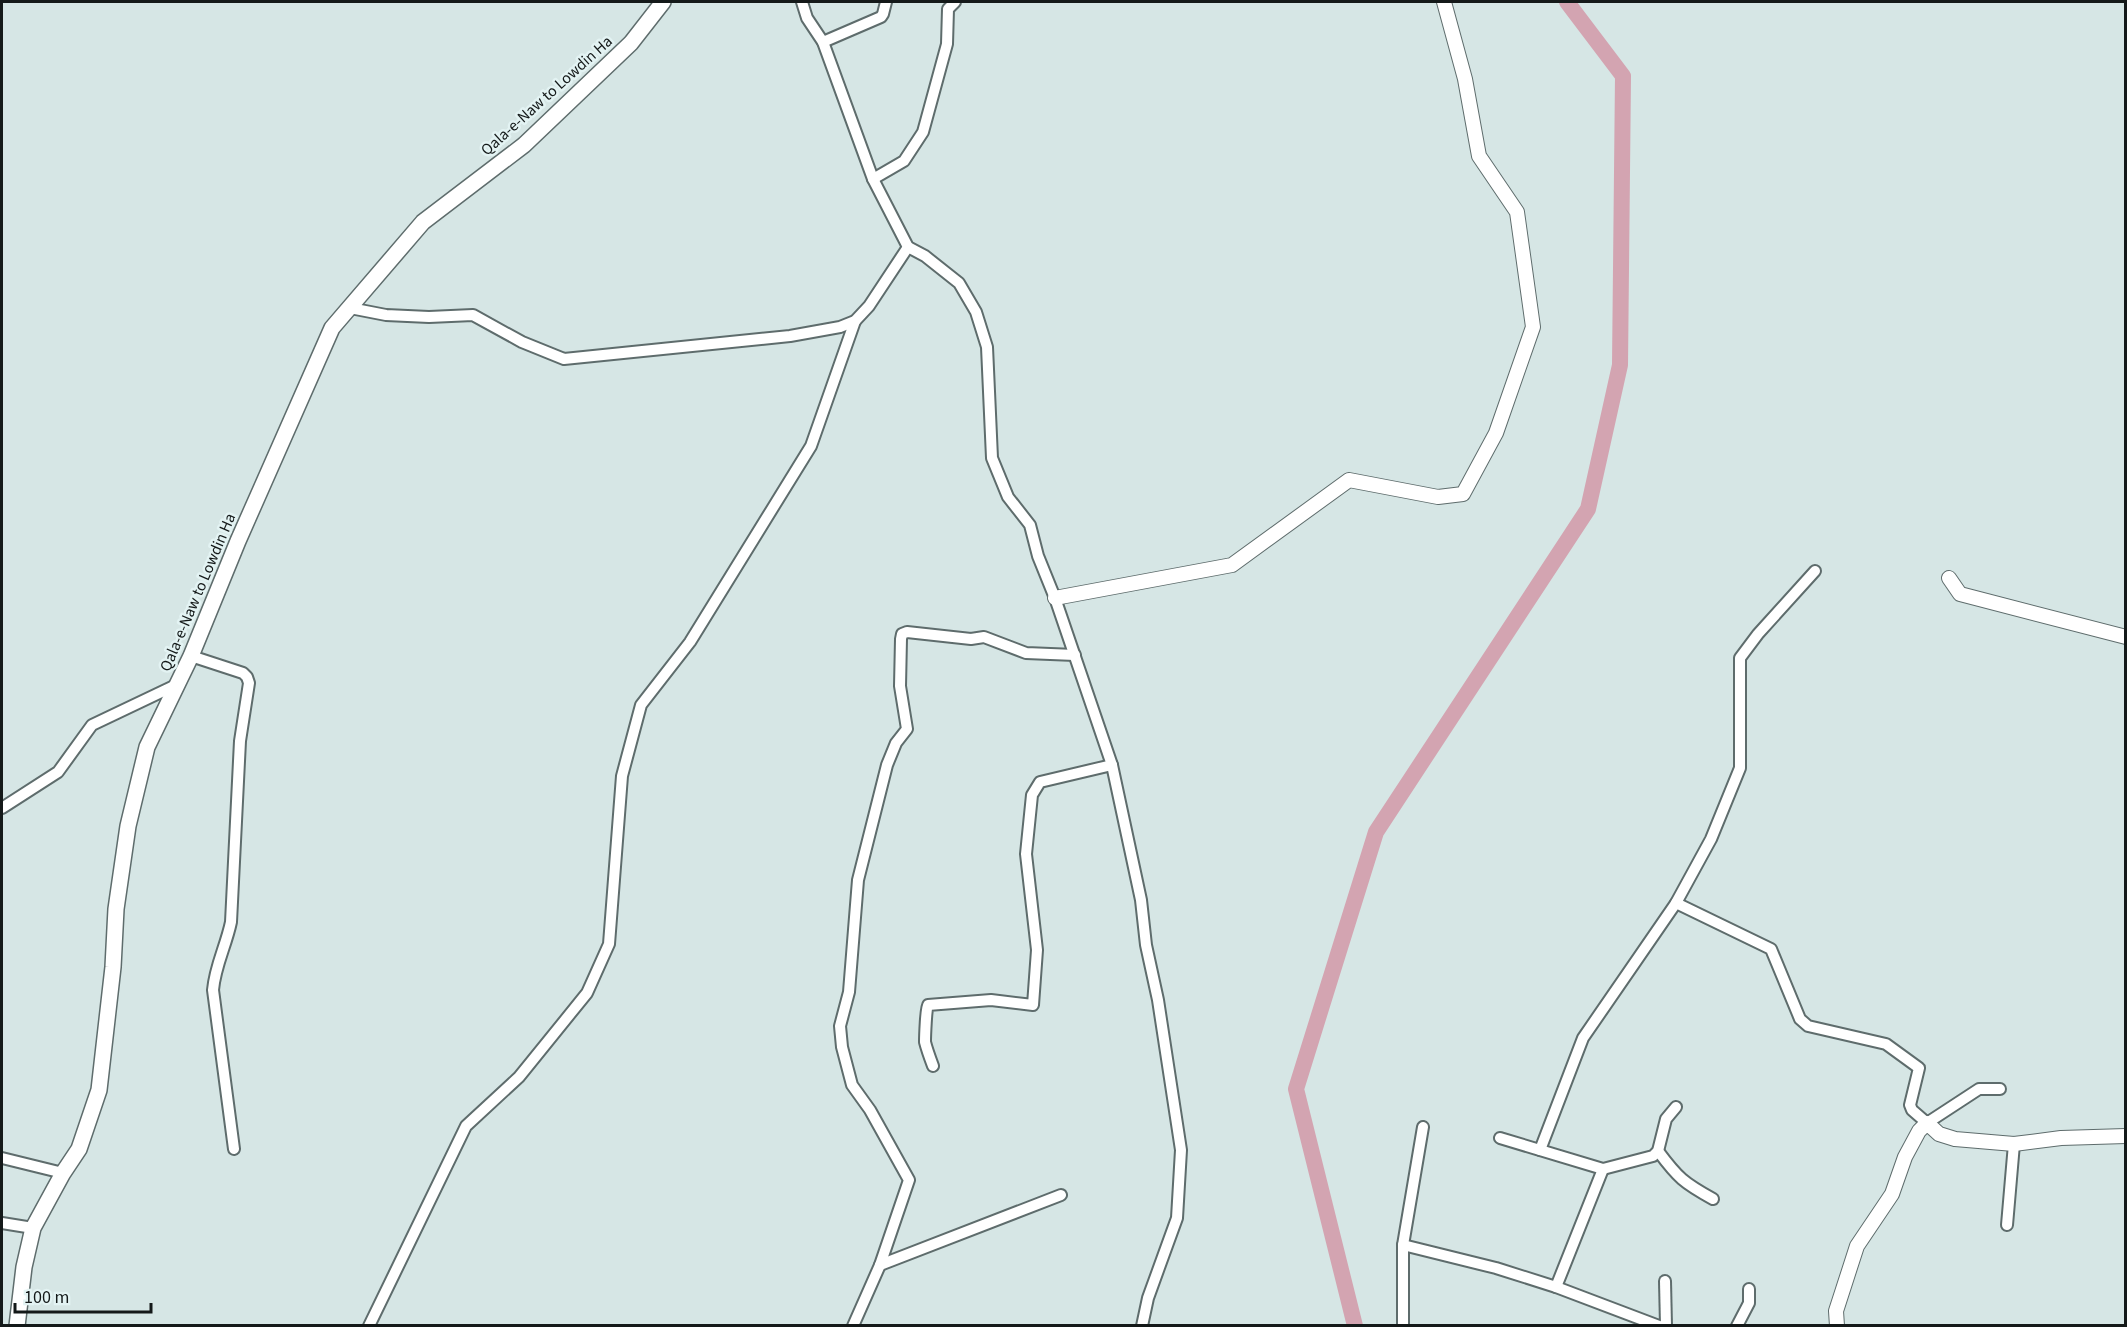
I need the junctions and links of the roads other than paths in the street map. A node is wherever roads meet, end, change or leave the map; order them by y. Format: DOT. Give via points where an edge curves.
graph roads {
  1 [pos="663,2"];
  2 [pos="802,2"];
  3 [pos="886,2"];
  4 [pos="955,2"];
  5 [pos="1444,2"];
  6 [pos="823,42"];
  7 [pos="873,179"];
  8 [pos="908,247"];
  9 [pos="350,308"];
  10 [pos="855,321"];
  11 [pos="1815,571"];
  12 [pos="1949,578"];
  13 [pos="1055,598"];
  14 [pos="2126,637"];
  15 [pos="1076,655"];
  16 [pos="191,656"];
  17 [pos="176,685"];
  18 [pos="1112,765"];
  19 [pos="2,808"];
  20 [pos="1676,903"];
  21 [pos="933,1066"];
  22 [pos="2000,1089"];
  23 [pos="1676,1107"];
  24 [pos="1927,1123"];
  25 [pos="1423,1127"];
  26 [pos="2126,1136"];
  27 [pos="1500,1138"];
  28 [pos="2014,1144"];
  29 [pos="234,1149"];
  30 [pos="1540,1150"];
  31 [pos="1658,1151"];
  32 [pos="2,1158"];
  33 [pos="1603,1169"];
  34 [pos="63,1173"];
  35 [pos="1061,1195"];
  36 [pos="1713,1199"];
  37 [pos="2,1223"];
  38 [pos="2007,1225"];
  39 [pos="33,1228"];
  40 [pos="1403,1245"];
  41 [pos="880,1265"];
  42 [pos="1665,1281"];
  43 [pos="1556,1287"];
  44 [pos="1749,1289"];
  45 [pos="17,1326"];
  46 [pos="369,1326"];
  47 [pos="854,1326"];
  48 [pos="1142,1326"];
  49 [pos="1403,1326"];
  50 [pos="1659,1326"];
  51 [pos="1666,1326"];
  52 [pos="1737,1326"];
  53 [pos="1837,1326"];
  1 -- 9 [label="main road, Qala-e-Naw to Lowdin Ha" via="631,43 524,145 423,222"];
  2 -- 6 [label="street" via="807,18"];
  3 -- 6 [label="street" via="881,16"];
  4 -- 7 [label="street" via="948,9 947,44 922,132 904,161"];
  5 -- 13 [label="street" via="1479,156 1516,212 1533,327 1496,433 1463,494 1438,497 1349,480 1232,565"];
  6 -- 7 [label="street"];
  7 -- 8 [label="street"];
  8 -- 10 [label="street"];
  8 -- 13 [label="street" via="959,283 976,312 987,347 992,458 1008,497 1030,525"];
  9 -- 10 [label="street" via="386,315 473,315 564,359 790,336"];
  9 -- 16 [label="main road, Qala-e-Naw to Lowdin Ha" via="332,328"];
  10 -- 46 [label="street" via="811,446 690,642 641,705 622,776 609,944 587,993 519,1077 466,1126"];
  11 -- 20 [label="street" via="1740,658 1740,768 1711,839"];
  12 -- 14 [label="street" via="1960,594"];
  13 -- 15 [label="street"];
  15 -- 18 [label="street"];
  15 -- 41 [label="street" via="1026,653 984,637 902,634 900,686 907,729 886,765 858,880 849,992 840,1026 852,1085 909,1180"];
  16 -- 17 [label="main road, Qala-e-Naw to Lowdin Ha"];
  16 -- 29 [label="street" via="243,673 249,683 240,741 231,922 214,974 213,990"];
  17 -- 19 [label="street" via="92,725 58,772"];
  17 -- 34 [label="main road, Qala-e-Naw to Lowdin Ha" via="147,747 128,826 99,1090 80,1149"];
  18 -- 21 [label="street" via="1040,782 1032,795 1026,854 1037,950 1033,1005 991,1000 928,1005 925,1038"];
  18 -- 48 [label="street" via="1141,900 1181,1150 1177,1218"];
  20 -- 24 [label="street" via="1771,950 1800,1019 1808,1026 1886,1044 1920,1068 1910,1105"];
  20 -- 30 [label="street" via="1583,1038"];
  22 -- 24 [label="street" via="1979,1089"];
  23 -- 31 [label="street" via="1666,1119"];
  24 -- 28 [label="street" via="1939,1134 1955,1139"];
  24 -- 53 [label="street" via="1905,1157 1892,1194 1857,1246 1836,1311"];
  25 -- 40 [label="street"];
  26 -- 28 [label="street"];
  27 -- 30 [label="street"];
  28 -- 38 [label="street"];
  30 -- 33 [label="street"];
  31 -- 33 [label="street" via="1653,1156"];
  31 -- 36 [label="street" via="1675,1175"];
  32 -- 34 [label="street"];
  33 -- 43 [label="street"];
  34 -- 39 [label="main road, Qala-e-Naw to Lowdin Ha"];
  35 -- 41 [label="street"];
  37 -- 39 [label="street"];
  39 -- 45 [label="main road, Qala-e-Naw to Lowdin Ha"];
  40 -- 43 [label="street"];
  40 -- 49 [label="street"];
  41 -- 47 [label="street"];
  42 -- 51 [label="street"];
  43 -- 50 [label="street"];
  44 -- 52 [label="street" via="1749,1303"];
}
